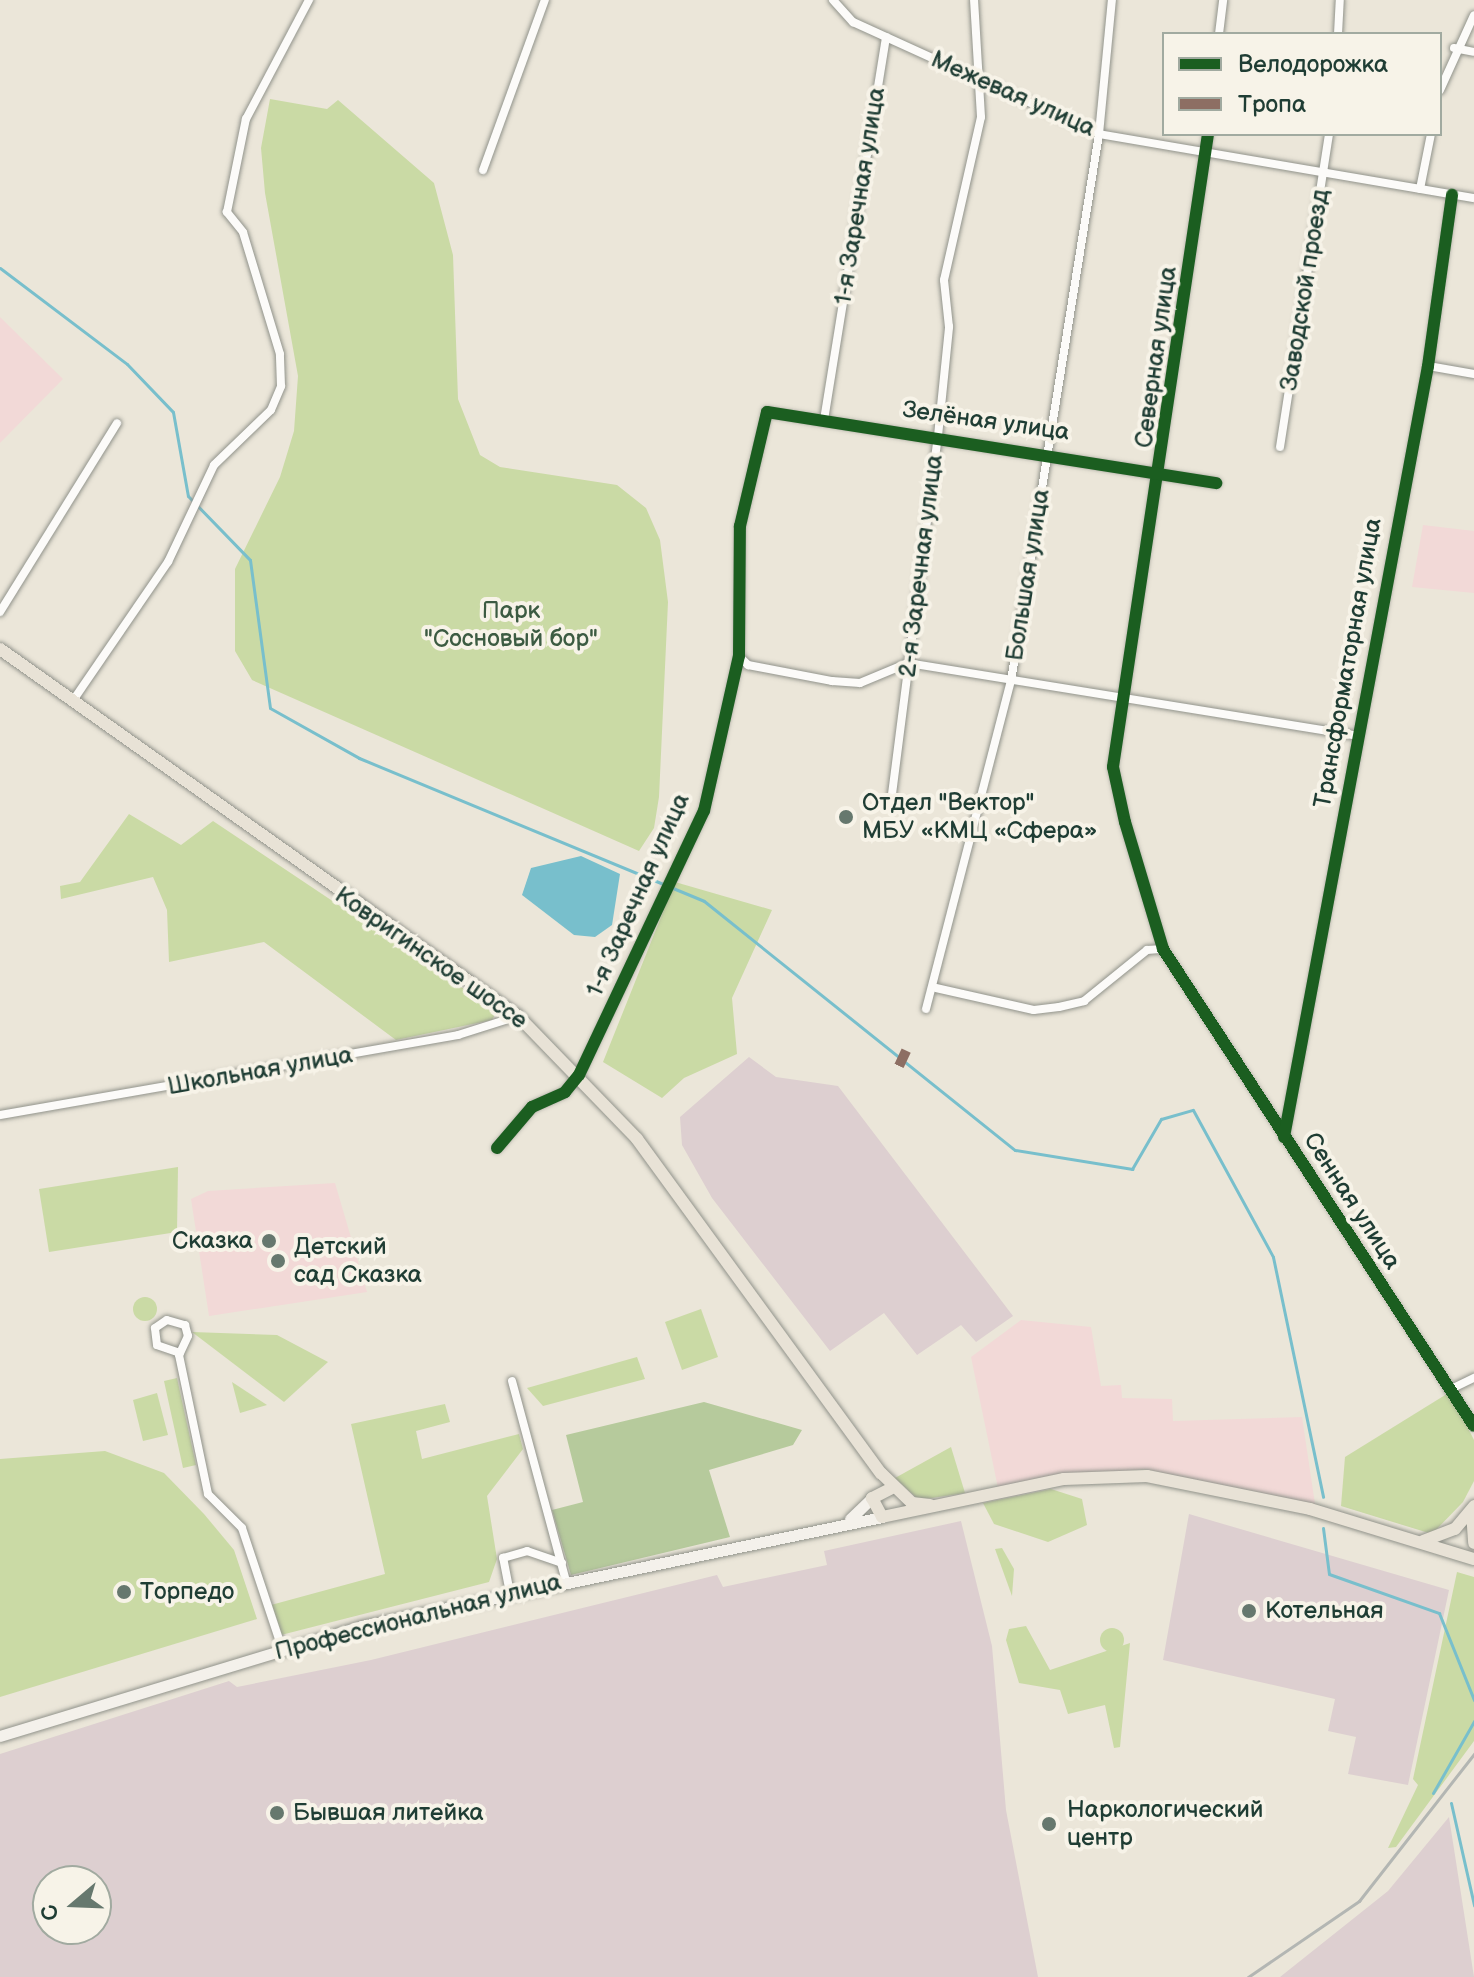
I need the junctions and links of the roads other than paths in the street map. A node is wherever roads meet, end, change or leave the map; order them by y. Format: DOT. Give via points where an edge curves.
graph roads {
  1 [pos="309,0"];
  2 [pos="545,0"];
  3 [pos="833,0"];
  4 [pos="974,0"];
  5 [pos="1112,0"];
  6 [pos="1223,0"];
  7 [pos="1340,0"];
  8 [pos="1474,15"];
  9 [pos="1219,32"];
  10 [pos="1338,32"];
  11 [pos="886,37"];
  12 [pos="1454,48"];
  13 [pos="1474,52"];
  14 [pos="983,81"];
  15 [pos="1442,84"];
  16 [pos="1099,134"];
  17 [pos="1208,136"];
  18 [pos="1329,136"];
  19 [pos="1431,136"];
  20 [pos="1206,152"];
  21 [pos="483,170"];
  22 [pos="1324,174"];
  23 [pos="1420,189"];
  24 [pos="1452,195"];
  25 [pos="1474,198"];
  26 [pos="1428,366"];
  27 [pos="1474,374"];
  28 [pos="824,420"];
  29 [pos="117,423"];
  30 [pos="760,428"];
  31 [pos="938,436"];
  32 [pos="1280,447"];
  33 [pos="1048,451"];
  34 [pos="1162,470"];
  35 [pos="1216,483"];
  36 [pos="0,612"];
  37 [pos="0,649"];
  38 [pos="739,656"];
  39 [pos="908,663"];
  40 [pos="1011,681"];
  41 [pos="72,702"];
  42 [pos="1124,703"];
  43 [pos="1358,736"];
  44 [pos="891,802"];
  45 [pos="1125,822"];
  46 [pos="1163,949"];
  47 [pos="936,988"];
  48 [pos="926,1009"];
  49 [pos="518,1016"];
  50 [pos="579,1075"];
  51 [pos="0,1115"];
  52 [pos="1284,1137"];
  53 [pos="497,1148"];
  54 [pos="180,1353"];
  55 [pos="1474,1378"];
  56 [pos="512,1381"];
  57 [pos="1449,1390"];
  58 [pos="1474,1426"];
  59 [pos="871,1461"];
  60 [pos="899,1492"];
  61 [pos="875,1494"];
  62 [pos="930,1505"];
  63 [pos="1473,1508"];
  64 [pos="899,1513"];
  65 [pos="882,1517"];
  66 [pos="843,1523"];
  67 [pos="1418,1541"];
  68 [pos="1474,1543"];
  69 [pos="1474,1559"];
  70 [pos="562,1563"];
  71 [pos="566,1581"];
  72 [pos="510,1593"];
  73 [pos="282,1648"];
  74 [pos="0,1736"];
  1 -- 41 [label="street" via="246,119 227,212 243,232 280,354 281,386 271,410 214,465 168,562"];
  2 -- 21 [label="street"];
  3 -- 11 [label="street" via="853,22"];
  4 -- 14 [label="street, 2-я Заречная улица"];
  5 -- 16 [label="street, Большая улица"];
  6 -- 9 [label="street"];
  7 -- 10 [label="street"];
  8 -- 12 [label="street"];
  11 -- 14 [label="street, Межевая улица"];
  11 -- 28 [label="street, 1-я Заречная улица"];
  12 -- 13 [label="street"];
  12 -- 15 [label="street"];
  14 -- 16 [label="street, Межевая улица"];
  14 -- 31 [label="street, 2-я Заречная улица" via="944,280 949,327"];
  16 -- 20 [label="street, Межевая улица"];
  16 -- 33 [label="street, Большая улица"];
  17 -- 20 [label="street, Северная улица"];
  18 -- 22 [label="street, Заводской проезд"];
  19 -- 23 [label="street"];
  20 -- 22 [label="street, Межевая улица"];
  20 -- 34 [label="street, Северная улица"];
  22 -- 23 [label="street, Межевая улица"];
  22 -- 32 [label="street, Заводской проезд"];
  23 -- 24 [label="street, Межевая улица"];
  24 -- 25 [label="street, Межевая улица"];
  24 -- 26 [label="street, Трансформаторная улица"];
  26 -- 27 [label="street"];
  26 -- 43 [label="street, Трансформаторная улица"];
  28 -- 30 [label="street, Зелёная улица" via="767,412"];
  28 -- 31 [label="street, Зелёная улица"];
  29 -- 36 [label="street"];
  30 -- 38 [label="street, 1-я Заречная улица" via="740,526"];
  31 -- 33 [label="street, Зелёная улица"];
  31 -- 39 [label="street, 2-я Заречная улица"];
  33 -- 34 [label="street, Зелёная улица"];
  33 -- 40 [label="street, Большая улица"];
  34 -- 35 [label="street, Зелёная улица"];
  34 -- 42 [label="street, Северная улица"];
  37 -- 41 [label="main road, Ковригинское шоссе"];
  38 -- 39 [label="street" via="748,665 860,683"];
  38 -- 50 [label="street, 1-я Заречная улица" via="704,811"];
  39 -- 40 [label="street"];
  39 -- 44 [label="street, 2-я Заречная улица"];
  40 -- 42 [label="street"];
  40 -- 47 [label="street, Большая улица"];
  41 -- 49 [label="main road, Ковригинское шоссе"];
  42 -- 43 [label="street"];
  42 -- 45 [label="street, Северная улица" via="1113,767"];
  43 -- 52 [label="street, Трансформаторная улица"];
  45 -- 46 [label="street, Сенная улица"];
  46 -- 47 [label="street" via="1147,950 1084,1001 1059,1007 1034,1010"];
  46 -- 52 [label="street, Сенная улица"];
  47 -- 48 [label="street, Большая улица"];
  49 -- 50 [label="main road, Ковригинское шоссе"];
  49 -- 51 [label="street, Школьная улица" via="415,1044"];
  50 -- 53 [label="street, 1-я Заречная улица" via="565,1092 532,1107"];
  50 -- 59 [label="main road, Ковригинское шоссе" via="637,1139"];
  52 -- 57 [label="street, Сенная улица"];
  54 -- 54 [label="street" via="185,1325 167,1320 155,1328 157,1345"];
  54 -- 73 [label="street" via="208,1494 242,1528"];
  55 -- 57 [label="street"];
  56 -- 70 [label="street"];
  57 -- 58 [label="street, Сенная улица"];
  59 -- 60 [label="main road, Ковригинское шоссе"];
  59 -- 61 [label="main road, Ковригинское шоссе"];
  60 -- 61 [label="main road, Профессиональная улица"];
  60 -- 62 [label="main road, Профессиональная улица"];
  60 -- 64 [label="main road"];
  61 -- 65 [label="main road"];
  61 -- 66 [label="main road, Профессиональная улица"];
  62 -- 64 [label="main road, Профессиональная улица"];
  62 -- 67 [label="main road, Профессиональная улица" via="1064,1479 1147,1476 1278,1501"];
  63 -- 67 [label="main road" via="1455,1529"];
  63 -- 68 [label="main road"];
  64 -- 65 [label="main road, Профессиональная улица"];
  65 -- 66 [label="main road, Профессиональная улица"];
  66 -- 71 [label="main road, Профессиональная улица"];
  67 -- 69 [label="main road, Профессиональная улица"];
  70 -- 71 [label="street"];
  70 -- 72 [label="street" via="527,1551 503,1558"];
  71 -- 72 [label="main road, Профессиональная улица"];
  72 -- 73 [label="main road, Профессиональная улица"];
  73 -- 74 [label="main road, Профессиональная улица"];
}
